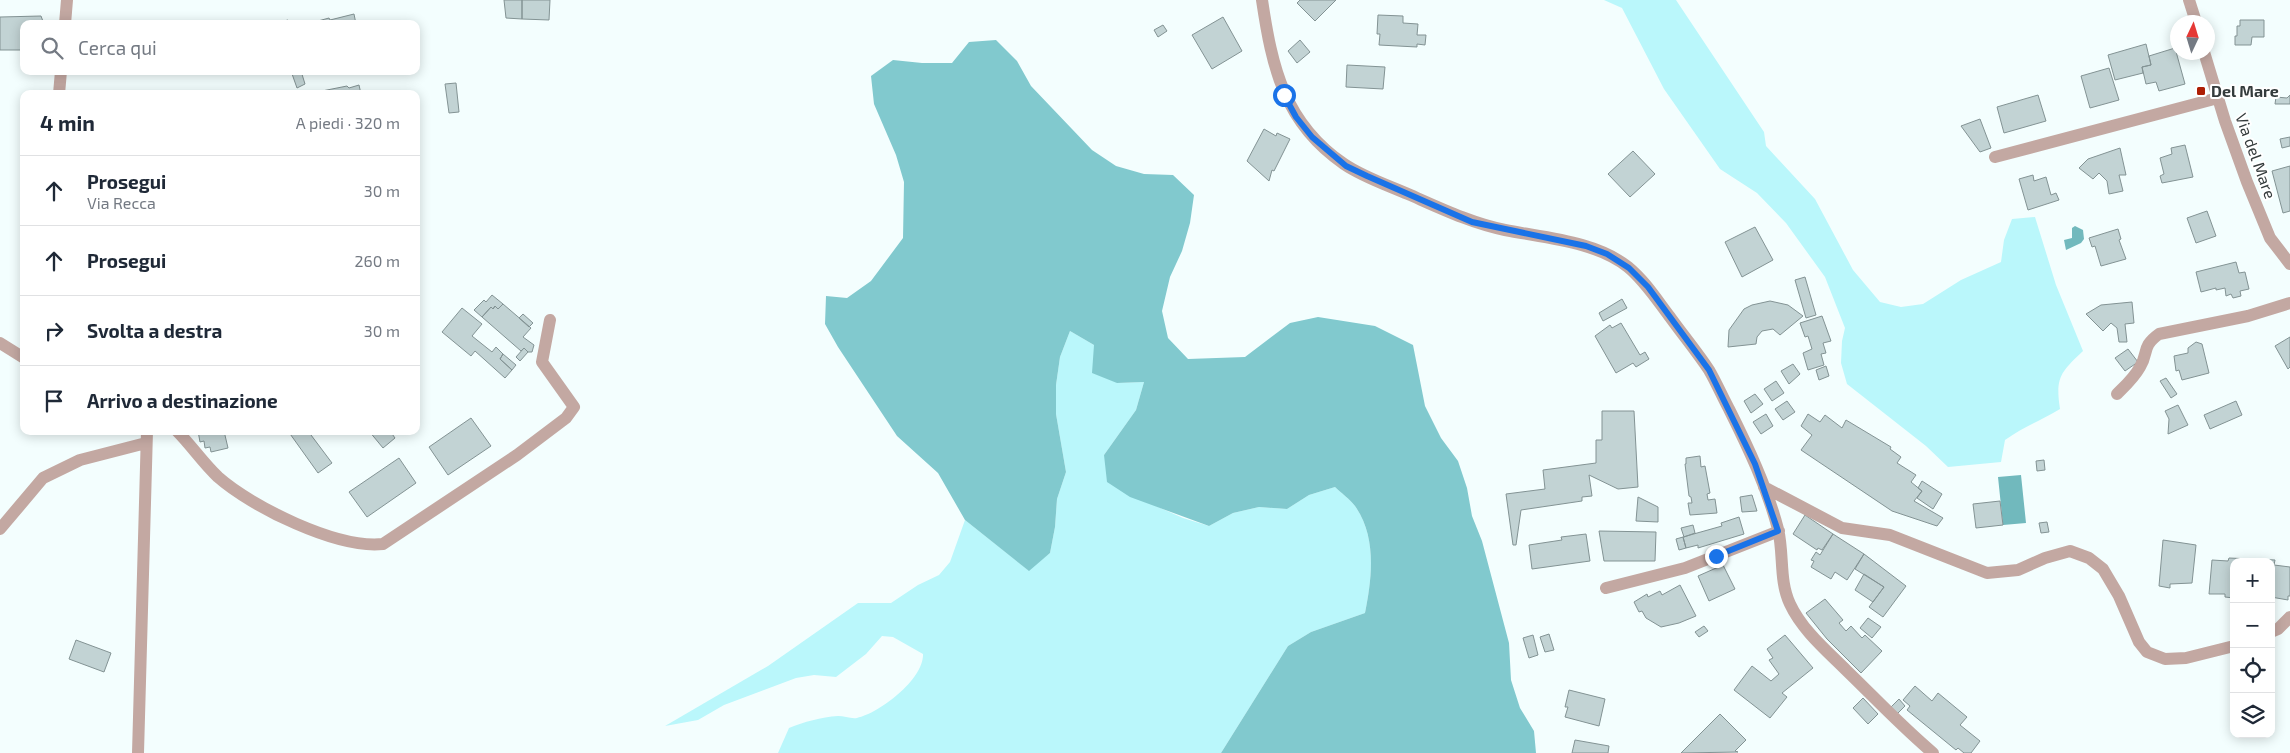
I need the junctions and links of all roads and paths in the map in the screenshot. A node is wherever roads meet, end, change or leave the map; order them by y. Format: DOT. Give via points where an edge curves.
graph roads {
  1 [pos="67,0"];
  2 [pos="1262,0"];
  3 [pos="2189,0"];
  4 [pos="2194,15"];
  5 [pos="65,20"];
  6 [pos="2206,60"];
  7 [pos="61,75"];
  8 [pos="59,90"];
  9 [pos="2218,98"];
  10 [pos="1995,157"];
  11 [pos="2290,264"];
  12 [pos="2290,303"];
  13 [pos="550,320"];
  14 [pos="0,343"];
  15 [pos="20,356"];
  16 [pos="2117,394"];
  17 [pos="181,435"];
  18 [pos="147,437"];
  19 [pos="1764,487"];
  20 [pos="0,529"];
  21 [pos="1778,531"];
  22 [pos="1606,588"];
  23 [pos="2290,618"];
  24 [pos="2275,630"];
  25 [pos="2230,647"];
  26 [pos="138,753"];
  27 [pos="1933,753"];
  1 -- 5 [label="street"];
  2 -- 19 [label="street" via="1269,46 1284,95 1312,137 1346,166 1472,222 1586,246 1629,268 1648,287 1709,370"];
  3 -- 4 [label="street"];
  6 -- 9 [label="street, Via del Mare"];
  7 -- 8 [label="street"];
  9 -- 10 [label="street"];
  9 -- 11 [label="street, Via del Mare" via="2270,238"];
  12 -- 16 [label="street" via="2248,316 2159,334 2149,342 2142,365 2134,377"];
  13 -- 17 [label="street" via="542,362 574,407 566,418 517,455 383,544 353,543 292,522 231,487"];
  14 -- 15 [label="street"];
  18 -- 20 [label="street" via="80,460 44,478"];
  18 -- 26 [label="street"];
  19 -- 21 [label="street"];
  19 -- 25 [label="street" via="1842,528 1890,535 1987,573 2018,570 2045,558 2070,552 2089,558 2104,570 2147,652 2165,659 2186,658"];
  21 -- 22 [label="street" via="1686,568"];
  21 -- 27 [label="street" via="1785,592 1802,624 1905,729"];
  23 -- 24 [label="street"];
}
